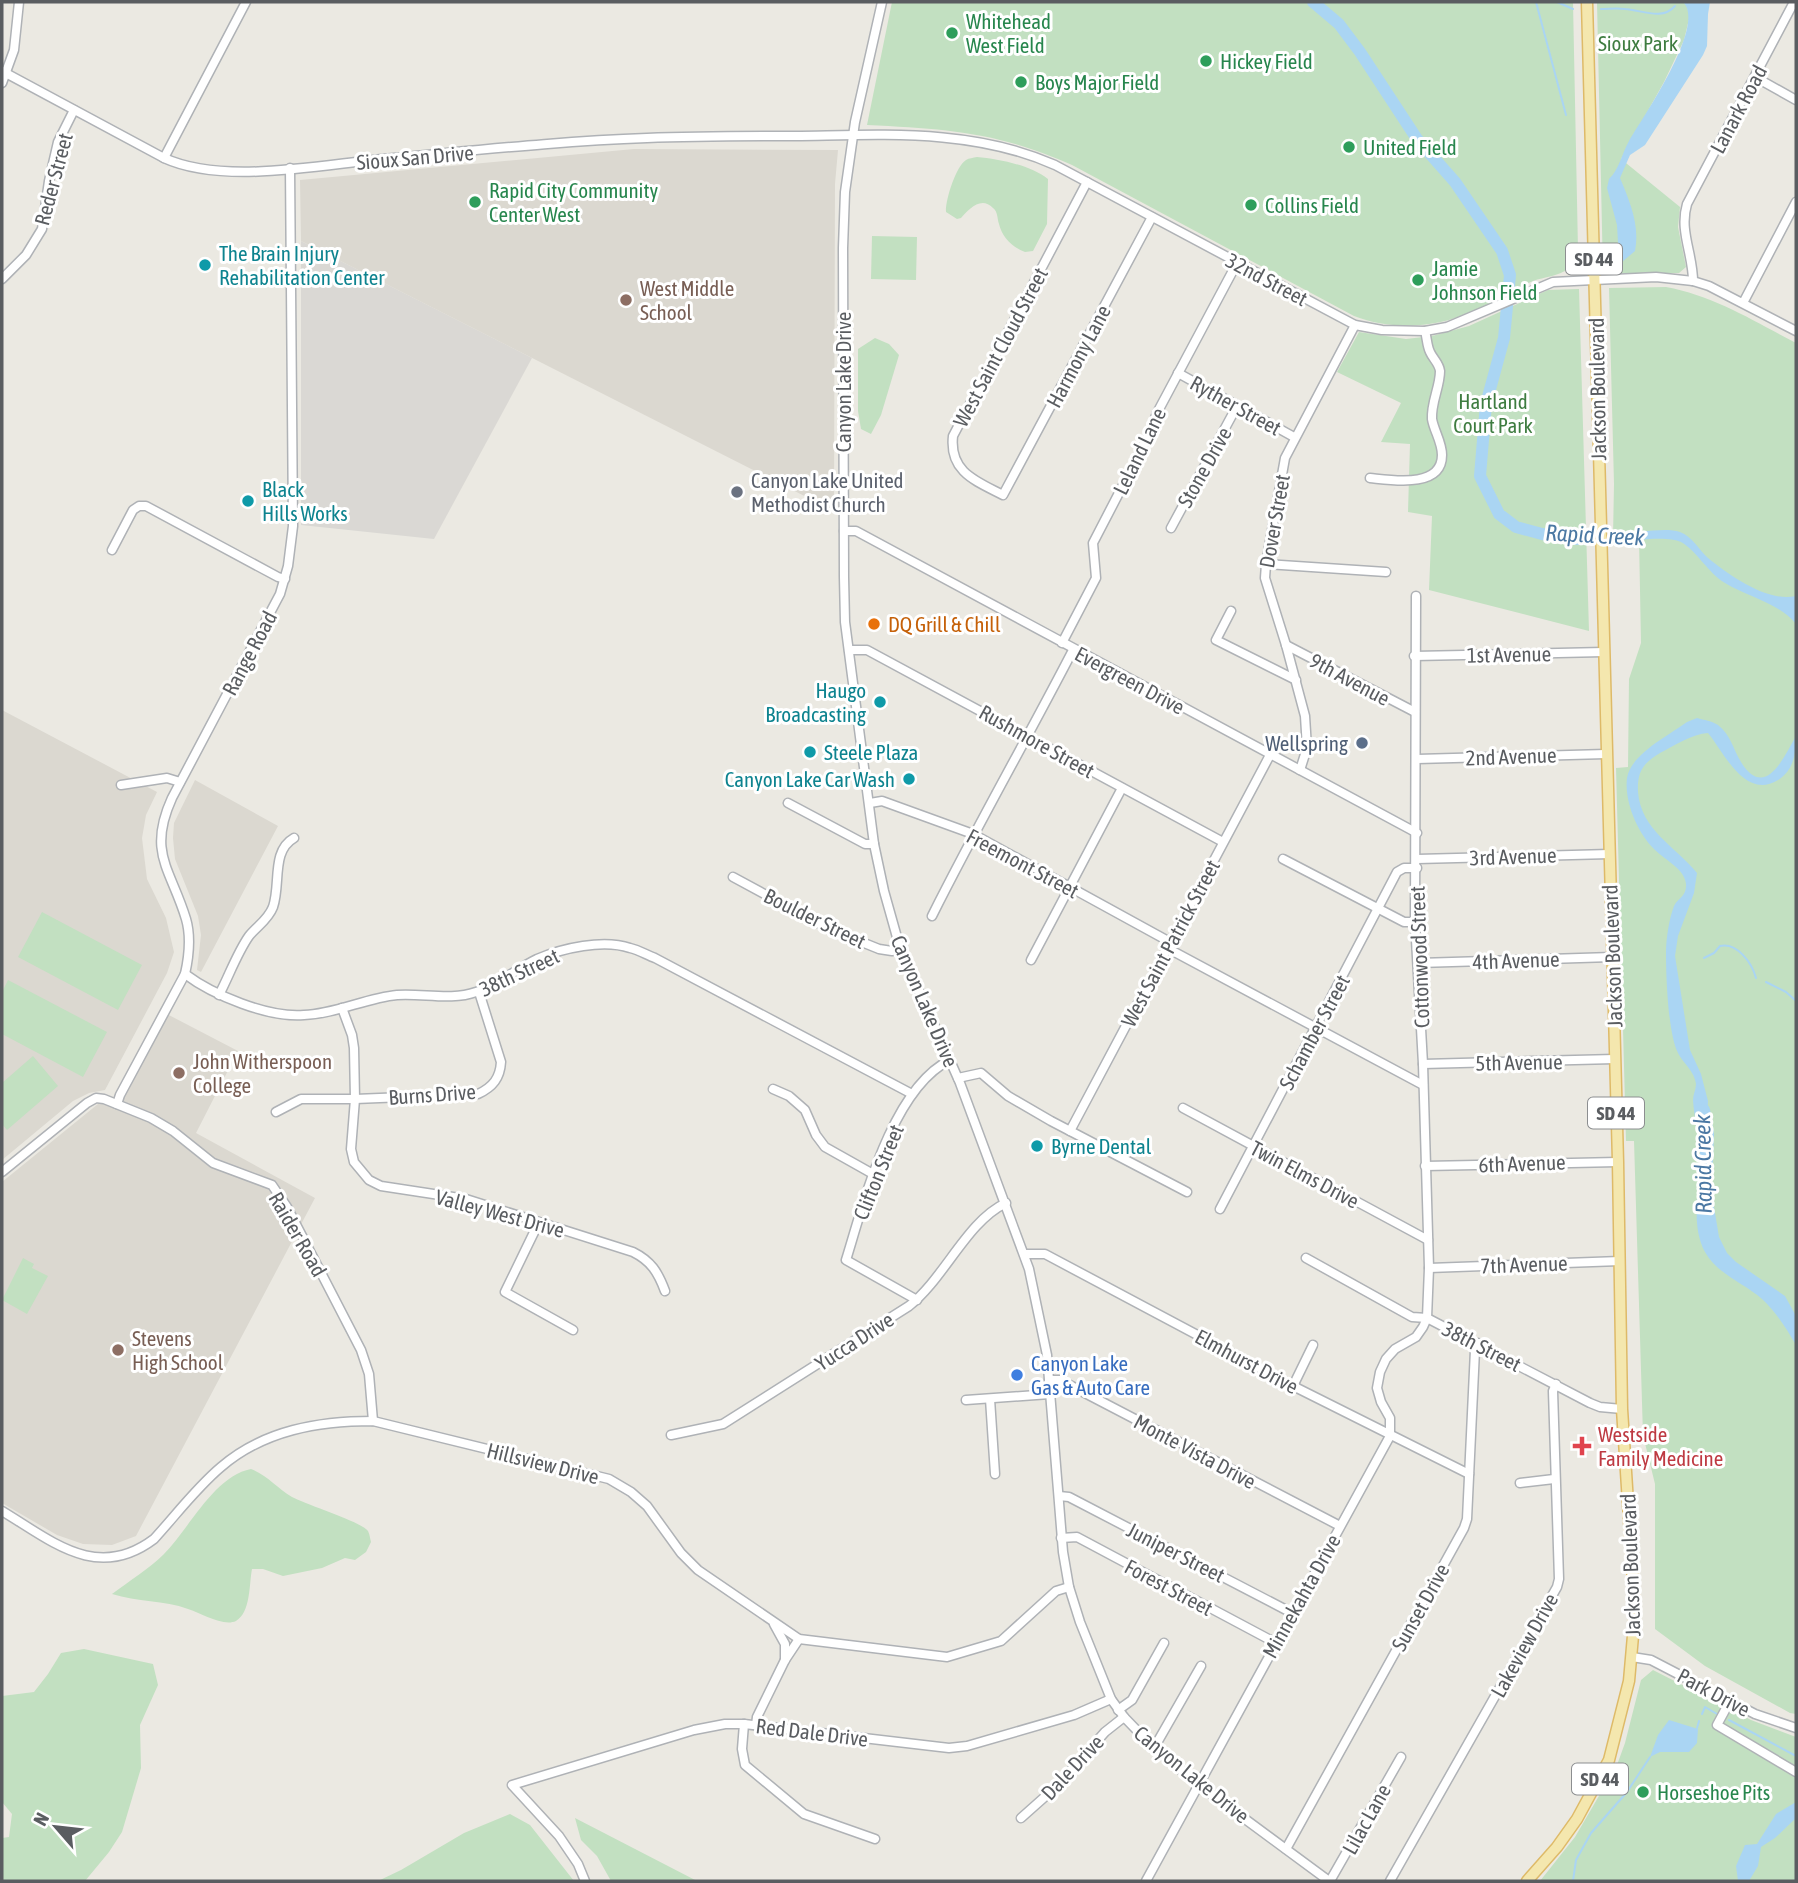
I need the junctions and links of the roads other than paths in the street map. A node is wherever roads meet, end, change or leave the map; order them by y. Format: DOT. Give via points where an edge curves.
graph roads {
  1 [pos="19,2"];
  2 [pos="246,2"];
  3 [pos="882,2"];
  4 [pos="1587,2"];
  5 [pos="1794,2"];
  6 [pos="4,73"];
  7 [pos="1755,77"];
  8 [pos="2,83"];
  9 [pos="1796,100"];
  10 [pos="74,110"];
  11 [pos="853,135"];
  12 [pos="164,158"];
  13 [pos="290,168"];
  14 [pos="1087,182"];
  15 [pos="1796,202"];
  16 [pos="1152,217"];
  17 [pos="1237,263"];
  18 [pos="2,279"];
  19 [pos="1594,279"];
  20 [pos="1693,281"];
  21 [pos="1743,303"];
  22 [pos="1355,325"];
  23 [pos="1425,331"];
  24 [pos="1796,331"];
  25 [pos="1178,373"];
  26 [pos="1237,406"];
  27 [pos="1294,437"];
  28 [pos="1370,478"];
  29 [pos="1003,495"];
  30 [pos="1171,528"];
  31 [pos="844,531"];
  32 [pos="112,550"];
  33 [pos="1266,564"];
  34 [pos="1386,572"];
  35 [pos="285,579"];
  36 [pos="1416,596"];
  37 [pos="1231,611"];
  38 [pos="1062,643"];
  39 [pos="1286,645"];
  40 [pos="849,650"];
  41 [pos="1073,650"];
  42 [pos="1604,652"];
  43 [pos="1415,656"];
  44 [pos="1296,680"];
  45 [pos="1415,712"];
  46 [pos="1029,736"];
  47 [pos="1606,754"];
  48 [pos="1270,755"];
  49 [pos="1417,759"];
  50 [pos="1300,770"];
  51 [pos="180,782"];
  52 [pos="121,785"];
  53 [pos="1122,788"];
  54 [pos="788,803"];
  55 [pos="870,803"];
  56 [pos="973,834"];
  57 [pos="1417,834"];
  58 [pos="295,838"];
  59 [pos="1223,842"];
  60 [pos="874,844"];
  61 [pos="1609,854"];
  62 [pos="1283,859"];
  63 [pos="1417,863"];
  64 [pos="733,877"];
  65 [pos="1070,887"];
  66 [pos="1379,909"];
  67 [pos="932,916"];
  68 [pos="1415,922"];
  69 [pos="1169,945"];
  70 [pos="900,947"];
  71 [pos="1612,957"];
  72 [pos="1031,960"];
  73 [pos="1419,963"];
  74 [pos="185,974"];
  75 [pos="479,992"];
  76 [pos="219,995"];
  77 [pos="342,1008"];
  78 [pos="1316,1027"];
  79 [pos="1615,1059"];
  80 [pos="950,1060"];
  81 [pos="1423,1064"];
  82 [pos="958,1078"];
  83 [pos="1423,1085"];
  84 [pos="773,1089"];
  85 [pos="912,1094"];
  86 [pos="355,1099"];
  87 [pos="117,1104"];
  88 [pos="1183,1108"];
  89 [pos="276,1112"];
  90 [pos="1070,1131"];
  91 [pos="1253,1146"];
  92 [pos="1618,1162"];
  93 [pos="1425,1166"];
  94 [pos="2,1172"];
  95 [pos="873,1174"];
  96 [pos="1187,1192"];
  97 [pos="1006,1203"];
  98 [pos="1220,1209"];
  99 [pos="539,1222"];
  100 [pos="1427,1240"];
  101 [pos="1025,1254"];
  102 [pos="1306,1258"];
  103 [pos="1620,1261"];
  104 [pos="1429,1268"];
  105 [pos="665,1291"];
  106 [pos="917,1300"];
  107 [pos="1427,1318"];
  108 [pos="573,1330"];
  109 [pos="1478,1343"];
  110 [pos="1313,1345"];
  111 [pos="1049,1380"];
  112 [pos="1556,1384"];
  113 [pos="1293,1386"];
  114 [pos="1050,1394"];
  115 [pos="990,1399"];
  116 [pos="966,1400"];
  117 [pos="1622,1409"];
  118 [pos="373,1421"];
  119 [pos="671,1436"];
  120 [pos="1390,1436"];
  121 [pos="995,1474"];
  122 [pos="1469,1474"];
  123 [pos="1554,1479"];
  124 [pos="1520,1483"];
  125 [pos="1059,1496"];
  126 [pos="2,1511"];
  127 [pos="1340,1526"];
  128 [pos="1061,1538"];
  129 [pos="1069,1587"];
  130 [pos="1292,1613"];
  131 [pos="765,1615"];
  132 [pos="799,1639"];
  133 [pos="1164,1643"];
  134 [pos="1276,1643"];
  135 [pos="1632,1657"];
  136 [pos="785,1660"];
  137 [pos="1201,1666"];
  138 [pos="1111,1699"];
  139 [pos="1730,1701"];
  140 [pos="1121,1714"];
  141 [pos="744,1724"];
  142 [pos="756,1726"];
  143 [pos="1796,1728"];
  144 [pos="1154,1748"];
  145 [pos="1401,1757"];
  146 [pos="1796,1772"];
  147 [pos="1199,1785"];
  148 [pos="1021,1818"];
  149 [pos="875,1839"];
  150 [pos="1286,1849"];
  151 [pos="585,1881"];
  152 [pos="1146,1881"];
  153 [pos="1330,1881"];
  154 [pos="1390,1881"];
  155 [pos="1527,1881"];
  1 -- 6 [label="street" via="17,35"];
  2 -- 12 [label="street"];
  3 -- 11 [label="street, Canyon Lake Drive"];
  4 -- 19 [label="main road, Jackson Boulevard / SD 44"];
  5 -- 7 [label="street, Lanark Road"];
  6 -- 8 [label="street"];
  6 -- 10 [label="street, Sioux San Drive"];
  7 -- 9 [label="street"];
  7 -- 20 [label="street, Lanark Road" via="1683,217"];
  10 -- 12 [label="street, Sioux San Drive"];
  10 -- 18 [label="street, Reder Street" via="58,142 41,229 26,255"];
  11 -- 13 [label="street, Sioux San Drive" via="623,139"];
  11 -- 14 [label="street, 32nd Street" via="986,142 1036,157"];
  11 -- 31 [label="street, Canyon Lake Drive" via="843,228"];
  12 -- 13 [label="street, Sioux San Drive" via="209,171"];
  13 -- 35 [label="street, Range Road" via="293,526"];
  14 -- 16 [label="street, 32nd Street"];
  14 -- 29 [label="street, West Saint Cloud Street" via="953,436 955,461 964,472"];
  15 -- 21 [label="street"];
  16 -- 17 [label="street, 32nd Street"];
  16 -- 29 [label="street, Harmony Lane"];
  17 -- 22 [label="street, 32nd Street"];
  17 -- 25 [label="street, Leland Lane"];
  19 -- 20 [label="street, 32nd Street"];
  19 -- 23 [label="street, 32nd Street" via="1553,282 1447,327"];
  19 -- 42 [label="main road, Jackson Boulevard / SD 44"];
  20 -- 21 [label="street, 32nd Street"];
  21 -- 24 [label="street, 32nd Street"];
  22 -- 23 [label="street, 32nd Street"];
  22 -- 27 [label="street, Dover Street"];
  23 -- 28 [label="street" via="1440,371 1432,410 1442,462 1424,479"];
  25 -- 26 [label="street, Ryther Street"];
  25 -- 38 [label="street, Leland Lane" via="1093,543 1096,578"];
  26 -- 27 [label="street, Ryther Street"];
  26 -- 30 [label="street, Stone Drive"];
  27 -- 33 [label="street, Dover Street" via="1285,458"];
  31 -- 38 [label="street, Evergreen Drive" via="856,531"];
  31 -- 40 [label="street, Canyon Lake Drive"];
  32 -- 35 [label="street" via="133,510 146,506"];
  33 -- 34 [label="street"];
  33 -- 39 [label="street, Dover Street" via="1265,579"];
  35 -- 51 [label="street, Range Road"];
  36 -- 43 [label="street, Cottonwood Street"];
  37 -- 44 [label="street" via="1216,640"];
  38 -- 41 [label="street, Evergreen Drive"];
  39 -- 44 [label="street, Dover Street"];
  39 -- 45 [label="street, 9th Avenue"];
  40 -- 46 [label="street, Rushmore Street" via="867,650"];
  40 -- 55 [label="street, Canyon Lake Drive"];
  41 -- 46 [label="street"];
  41 -- 48 [label="street, Evergreen Drive"];
  42 -- 43 [label="street, 1st Avenue"];
  42 -- 47 [label="main road, Jackson Boulevard / SD 44"];
  43 -- 45 [label="street, Cottonwood Street"];
  44 -- 50 [label="street, Dover Street" via="1307,732"];
  45 -- 49 [label="street, Cottonwood Street"];
  46 -- 53 [label="street, Rushmore Street"];
  46 -- 56 [label="street"];
  47 -- 49 [label="street, 2nd Avenue"];
  47 -- 61 [label="main road, Jackson Boulevard / SD 44"];
  48 -- 50 [label="street, Evergreen Drive"];
  48 -- 59 [label="street, West Saint Patrick Street"];
  49 -- 57 [label="street, Cottonwood Street"];
  50 -- 57 [label="street, Evergreen Drive"];
  51 -- 52 [label="street" via="167,778"];
  51 -- 74 [label="street, Range Road" via="163,818 160,844 188,929"];
  53 -- 59 [label="street, Rushmore Street"];
  53 -- 65 [label="street"];
  54 -- 60 [label="street" via="865,844"];
  55 -- 56 [label="street, Freemont Street" via="882,801"];
  55 -- 60 [label="street, Canyon Lake Drive"];
  56 -- 65 [label="street, Freemont Street"];
  56 -- 67 [label="street"];
  57 -- 63 [label="street, Cottonwood Street"];
  58 -- 76 [label="street" via="280,853 273,907 248,938"];
  59 -- 69 [label="street, West Saint Patrick Street"];
  60 -- 70 [label="street, Canyon Lake Drive"];
  61 -- 63 [label="street, 3rd Avenue"];
  61 -- 71 [label="main road, Jackson Boulevard / SD 44"];
  62 -- 66 [label="street"];
  63 -- 66 [label="street, Schamber Street" via="1397,872"];
  63 -- 68 [label="street, Cottonwood Street"];
  64 -- 70 [label="street, Boulder Street" via="827,928 879,949"];
  65 -- 69 [label="street, Freemont Street"];
  65 -- 72 [label="street"];
  66 -- 68 [label="street" via="1404,922"];
  66 -- 78 [label="street, Schamber Street"];
  68 -- 73 [label="street, Cottonwood Street"];
  69 -- 78 [label="street, Freemont Street"];
  69 -- 90 [label="street, West Saint Patrick Street"];
  70 -- 80 [label="street, Canyon Lake Drive"];
  71 -- 73 [label="street, 4th Avenue"];
  71 -- 79 [label="main road, Jackson Boulevard / SD 44"];
  73 -- 81 [label="street, Cottonwood Street"];
  74 -- 76 [label="street, 38th Street"];
  74 -- 87 [label="street, Range Road"];
  75 -- 77 [label="street, 38th Street" via="450,997 394,995"];
  75 -- 85 [label="street, 38th Street" via="558,952 629,947"];
  75 -- 86 [label="street, Burns Drive" via="501,1062 500,1073 488,1089 478,1094"];
  76 -- 77 [label="street, 38th Street" via="303,1016"];
  77 -- 86 [label="street, Valley West Drive" via="354,1048"];
  78 -- 83 [label="street, Freemont Street"];
  78 -- 91 [label="street, Schamber Street"];
  79 -- 81 [label="street, 5th Avenue"];
  79 -- 92 [label="main road, Jackson Boulevard / SD 44"];
  80 -- 82 [label="street, Canyon Lake Drive"];
  80 -- 85 [label="street, Clifton Street"];
  81 -- 83 [label="street, Cottonwood Street"];
  82 -- 90 [label="street" via="981,1073 1008,1096"];
  82 -- 97 [label="street, Canyon Lake Drive"];
  83 -- 93 [label="street, Cottonwood Street"];
  84 -- 95 [label="street" via="805,1110 825,1147"];
  85 -- 95 [label="street, Clifton Street"];
  86 -- 89 [label="street" via="301,1099"];
  86 -- 99 [label="street, Valley West Drive" via="351,1149 354,1162 369,1180 381,1186 466,1199"];
  87 -- 94 [label="street, Raider Road" via="99,1098 90,1101"];
  87 -- 118 [label="street, Raider Road" via="161,1124 213,1163 272,1185 361,1350 369,1374"];
  88 -- 91 [label="street, Twin Elms Drive"];
  90 -- 96 [label="street"];
  91 -- 98 [label="street, Schamber Street"];
  91 -- 100 [label="street, Twin Elms Drive"];
  92 -- 93 [label="street, 6th Avenue"];
  92 -- 103 [label="main road, Jackson Boulevard / SD 44"];
  93 -- 100 [label="street, Cottonwood Street"];
  95 -- 106 [label="street, Clifton Street" via="846,1260"];
  97 -- 101 [label="street, Canyon Lake Drive"];
  97 -- 106 [label="street, Yucca Drive" via="987,1215"];
  99 -- 105 [label="street, Valley West Drive" via="643,1258 659,1274"];
  99 -- 108 [label="street" via="505,1292"];
  100 -- 104 [label="street, Cottonwood Street"];
  101 -- 111 [label="street, Canyon Lake Drive"];
  101 -- 113 [label="street, Elmhurst Drive" via="1045,1254"];
  102 -- 107 [label="street, 38th Street" via="1412,1317"];
  103 -- 104 [label="street, 7th Avenue"];
  103 -- 117 [label="main road, Jackson Boulevard / SD 44"];
  104 -- 107 [label="street, Cottonwood Street"];
  106 -- 119 [label="street, Yucca Drive" via="723,1424"];
  107 -- 109 [label="street, 38th Street"];
  107 -- 120 [label="street" via="1416,1337 1395,1349 1380,1372 1377,1388 1390,1418"];
  109 -- 112 [label="street, 38th Street"];
  109 -- 122 [label="street, Sunset Drive"];
  110 -- 113 [label="street"];
  111 -- 114 [label="street, Canyon Lake Drive"];
  111 -- 127 [label="street, Monte Vista Drive" via="1060,1380"];
  112 -- 117 [label="street, 38th Street" via="1600,1407"];
  112 -- 123 [label="street, Lakeview Drive"];
  113 -- 120 [label="street, Elmhurst Drive"];
  114 -- 115 [label="street"];
  114 -- 125 [label="street, Canyon Lake Drive"];
  115 -- 116 [label="street"];
  115 -- 121 [label="street"];
  117 -- 135 [label="main road, Jackson Boulevard / SD 44" via="1634,1574"];
  118 -- 126 [label="street, Hillsview Drive" via="306,1426 260,1441 221,1466 154,1539 124,1555 84,1557"];
  118 -- 131 [label="street, Hillsview Drive" via="609,1479 647,1506 698,1570"];
  120 -- 122 [label="street, Elmhurst Drive"];
  120 -- 127 [label="street, Minnekahta Drive"];
  122 -- 150 [label="street, Sunset Drive" via="1464,1528"];
  123 -- 124 [label="street"];
  123 -- 154 [label="street, Lakeview Drive" via="1557,1587"];
  125 -- 128 [label="street, Canyon Lake Drive"];
  125 -- 130 [label="street, Juniper Street" via="1069,1497"];
  127 -- 130 [label="street, Minnekahta Drive"];
  128 -- 129 [label="street, Canyon Lake Drive"];
  128 -- 134 [label="street, Forest Street" via="1077,1538"];
  129 -- 132 [label="street, Hillsview Drive" via="1056,1591 1002,1641 947,1657"];
  129 -- 138 [label="street, Canyon Lake Drive"];
  130 -- 134 [label="street, Minnekahta Drive"];
  131 -- 132 [label="street, Hillsview Drive"];
  131 -- 136 [label="street" via="782,1634"];
  132 -- 136 [label="street"];
  133 -- 140 [label="street, Dale Drive"];
  134 -- 147 [label="street, Minnekahta Drive"];
  135 -- 139 [label="street, Park Drive" via="1651,1660"];
  135 -- 155 [label="main road, Jackson Boulevard / SD 44" via="1619,1727 1595,1790 1557,1847"];
  136 -- 142 [label="street"];
  137 -- 144 [label="street"];
  138 -- 140 [label="street, Canyon Lake Drive"];
  138 -- 142 [label="street, Red Dale Drive" via="1074,1715 949,1748"];
  139 -- 143 [label="street, Park Drive"];
  139 -- 146 [label="street" via="1717,1725"];
  140 -- 144 [label="street, Canyon Lake Drive"];
  140 -- 148 [label="street, Dale Drive" via="1057,1786"];
  141 -- 142 [label="street, Red Dale Drive"];
  141 -- 149 [label="street" via="745,1765 804,1814"];
  141 -- 151 [label="street, Red Dale Drive" via="694,1730 512,1784 559,1836"];
  144 -- 147 [label="street, Canyon Lake Drive"];
  145 -- 153 [label="street, Lilac Lane"];
  147 -- 150 [label="street, Canyon Lake Drive"];
  147 -- 152 [label="street, Minnekahta Drive"];
  150 -- 153 [label="street, Canyon Lake Drive"];
}
